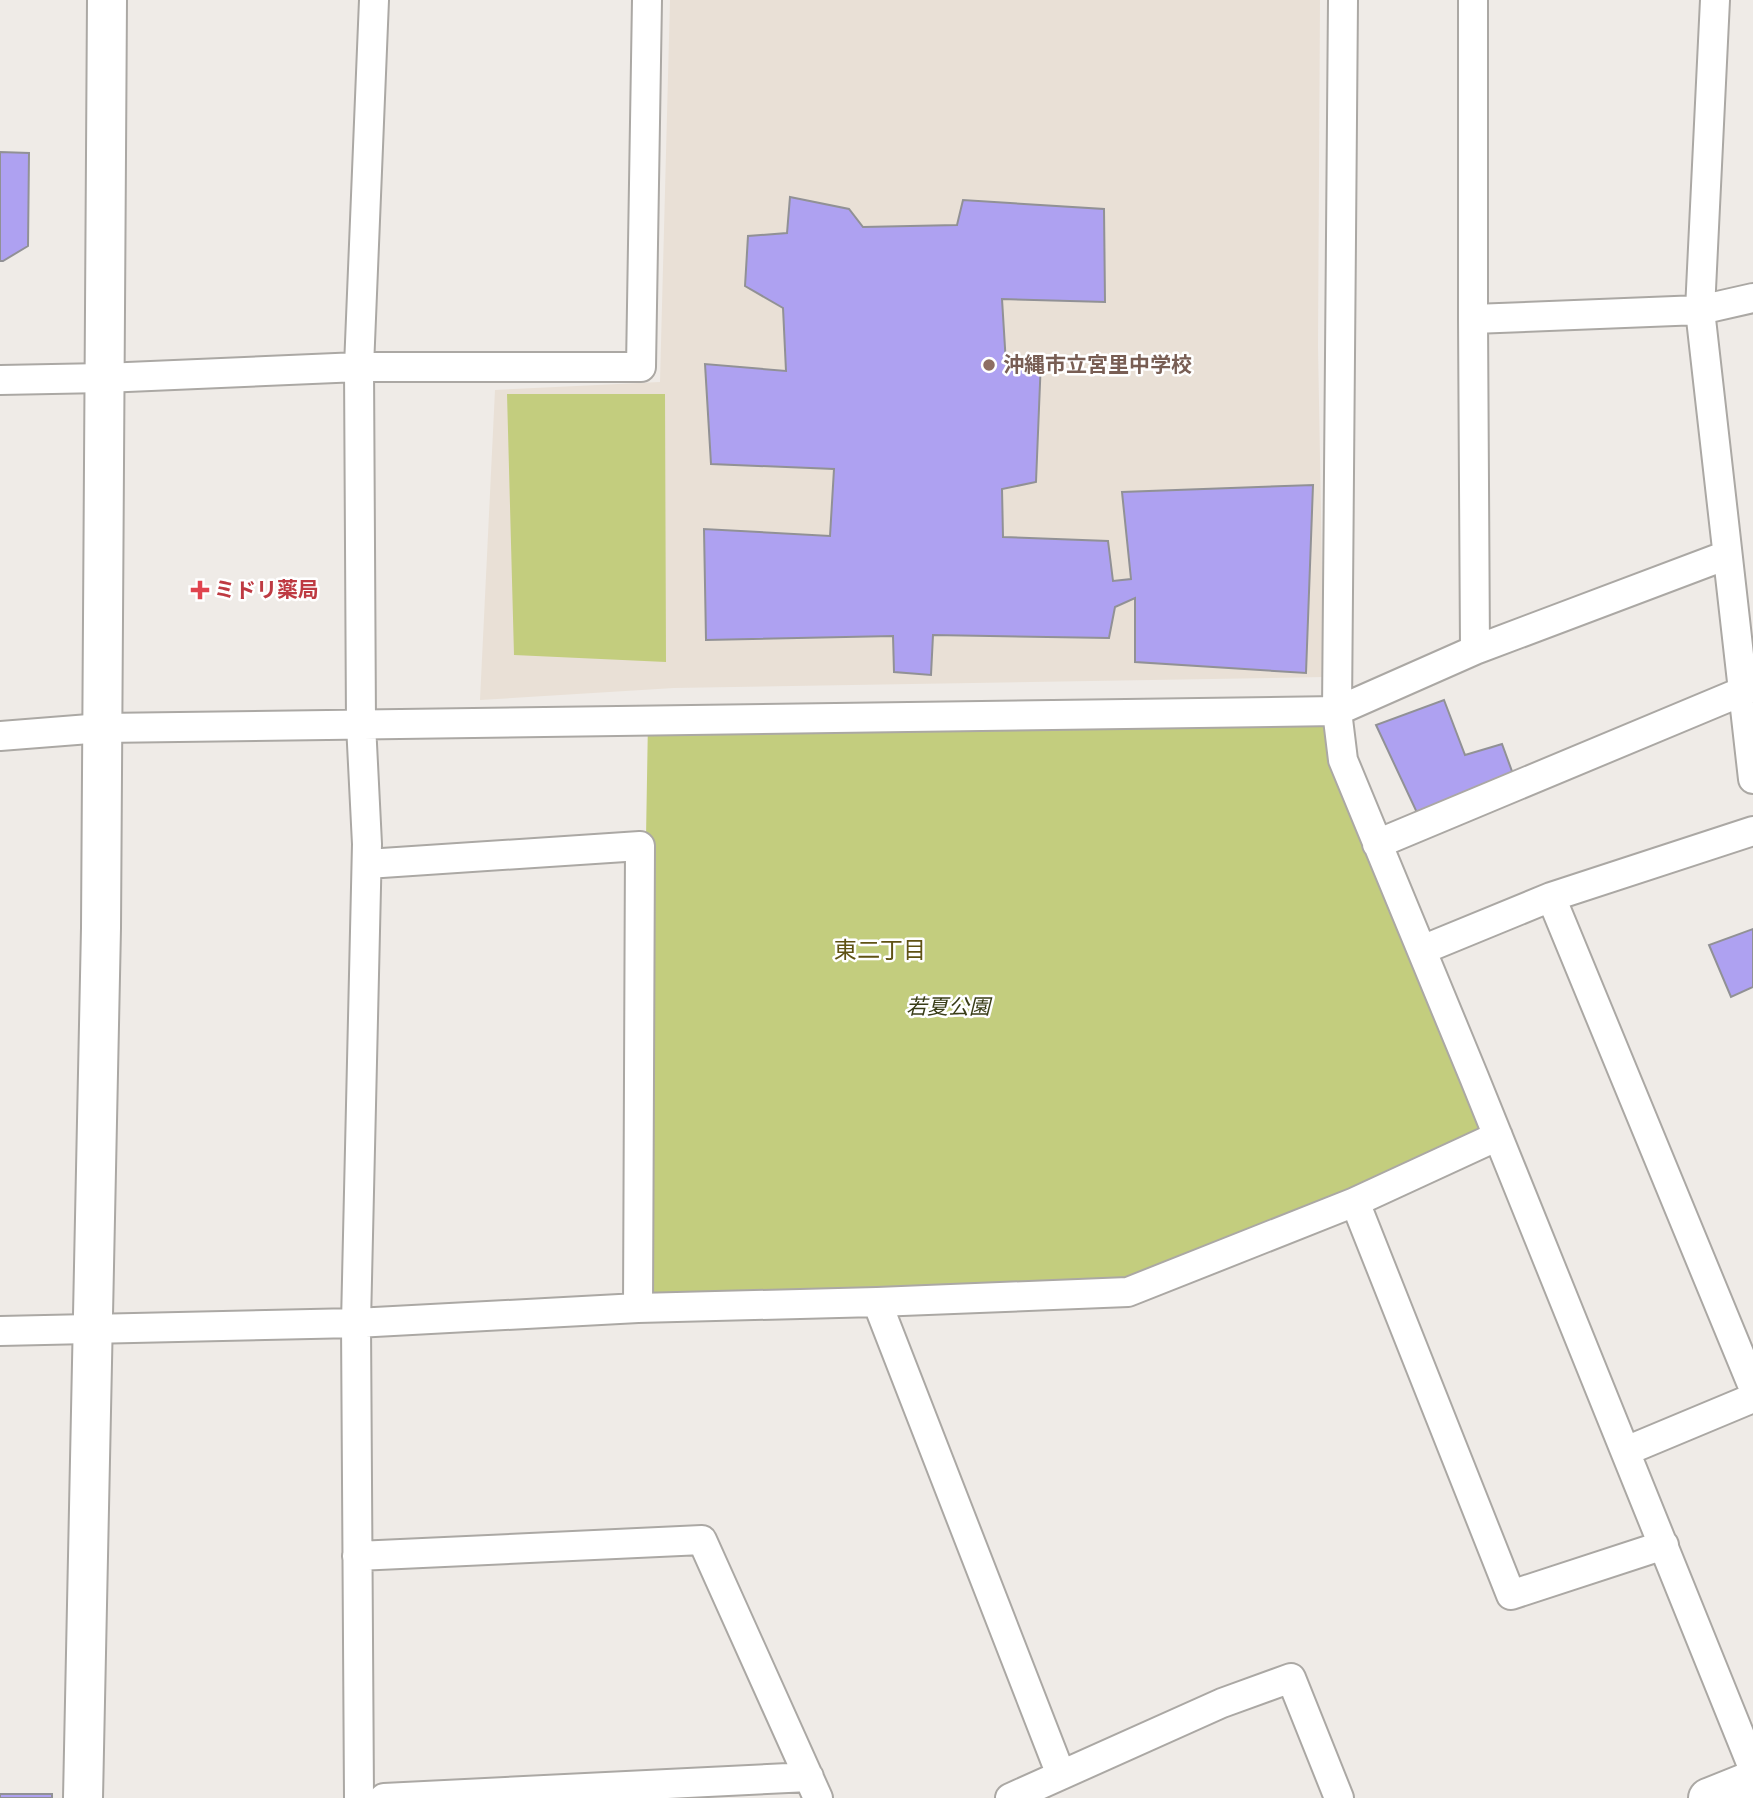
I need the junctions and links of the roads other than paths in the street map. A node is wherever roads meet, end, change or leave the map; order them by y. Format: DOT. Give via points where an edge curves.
graph roads {
  1 [pos="107,0"];
  2 [pos="374,0"];
  3 [pos="647,0"];
  4 [pos="1343,0"];
  5 [pos="1473,0"];
  6 [pos="1715,0"];
  7 [pos="1753,298"];
  8 [pos="1700,310"];
  9 [pos="1473,319"];
  10 [pos="359,367"];
  11 [pos="104,378"];
  12 [pos="0,380"];
  13 [pos="1727,555"];
  14 [pos="1475,650"];
  15 [pos="1748,689"];
  16 [pos="1337,711"];
  17 [pos="361,724"];
  18 [pos="102,728"];
  19 [pos="0,736"];
  20 [pos="1753,779"];
  21 [pos="1753,831"];
  22 [pos="1377,844"];
  23 [pos="367,864"];
  24 [pos="1551,898"];
  25 [pos="1422,950"];
  26 [pos="1498,1136"];
  27 [pos="1355,1202"];
  28 [pos="877,1302"];
  29 [pos="638,1308"];
  30 [pos="356,1323"];
  31 [pos="93,1328"];
  32 [pos="0,1331"];
  33 [pos="1753,1387"];
  34 [pos="1753,1398"];
  35 [pos="1626,1451"];
  36 [pos="1664,1545"];
  37 [pos="357,1556"];
  38 [pos="1753,1768"];
  39 [pos="1061,1775"];
  40 [pos="1753,1780"];
  41 [pos="813,1787"];
  42 [pos="83,1798"];
  43 [pos="359,1798"];
  44 [pos="384,1798"];
  45 [pos="1010,1798"];
  46 [pos="1339,1798"];
  47 [pos="1708,1798"];
  1 -- 11 [label="street"];
  2 -- 10 [label="street"];
  3 -- 10 [label="street" via="641,367"];
  4 -- 16 [label="street"];
  5 -- 9 [label="street"];
  6 -- 8 [label="street"];
  7 -- 8 [label="street"];
  8 -- 9 [label="street"];
  8 -- 13 [label="street"];
  9 -- 14 [label="street"];
  10 -- 11 [label="street"];
  10 -- 17 [label="street"];
  11 -- 12 [label="street"];
  11 -- 18 [label="street"];
  13 -- 14 [label="street"];
  13 -- 15 [label="street"];
  14 -- 16 [label="street"];
  15 -- 20 [label="street"];
  15 -- 22 [label="street"];
  16 -- 17 [label="street"];
  16 -- 22 [label="street" via="1343,760"];
  17 -- 18 [label="street"];
  17 -- 23 [label="street"];
  18 -- 19 [label="street"];
  18 -- 31 [label="street"];
  21 -- 24 [label="street"];
  22 -- 25 [label="street"];
  23 -- 29 [label="street" via="640,846"];
  23 -- 30 [label="street"];
  24 -- 25 [label="street"];
  24 -- 33 [label="street"];
  25 -- 26 [label="street"];
  26 -- 27 [label="street"];
  26 -- 35 [label="street"];
  27 -- 28 [label="street" via="1128,1292"];
  27 -- 36 [label="street" via="1511,1595"];
  28 -- 29 [label="street"];
  28 -- 39 [label="street"];
  29 -- 30 [label="street"];
  30 -- 31 [label="street"];
  30 -- 37 [label="street"];
  31 -- 32 [label="street"];
  31 -- 42 [label="street"];
  34 -- 35 [label="street"];
  35 -- 36 [label="street"];
  36 -- 38 [label="street"];
  37 -- 41 [label="street" via="702,1540"];
  37 -- 43 [label="street"];
  39 -- 45 [label="street"];
  39 -- 46 [label="street" via="1222,1703 1291,1678"];
  40 -- 47 [label="street"];
  41 -- 44 [label="street"];
}
